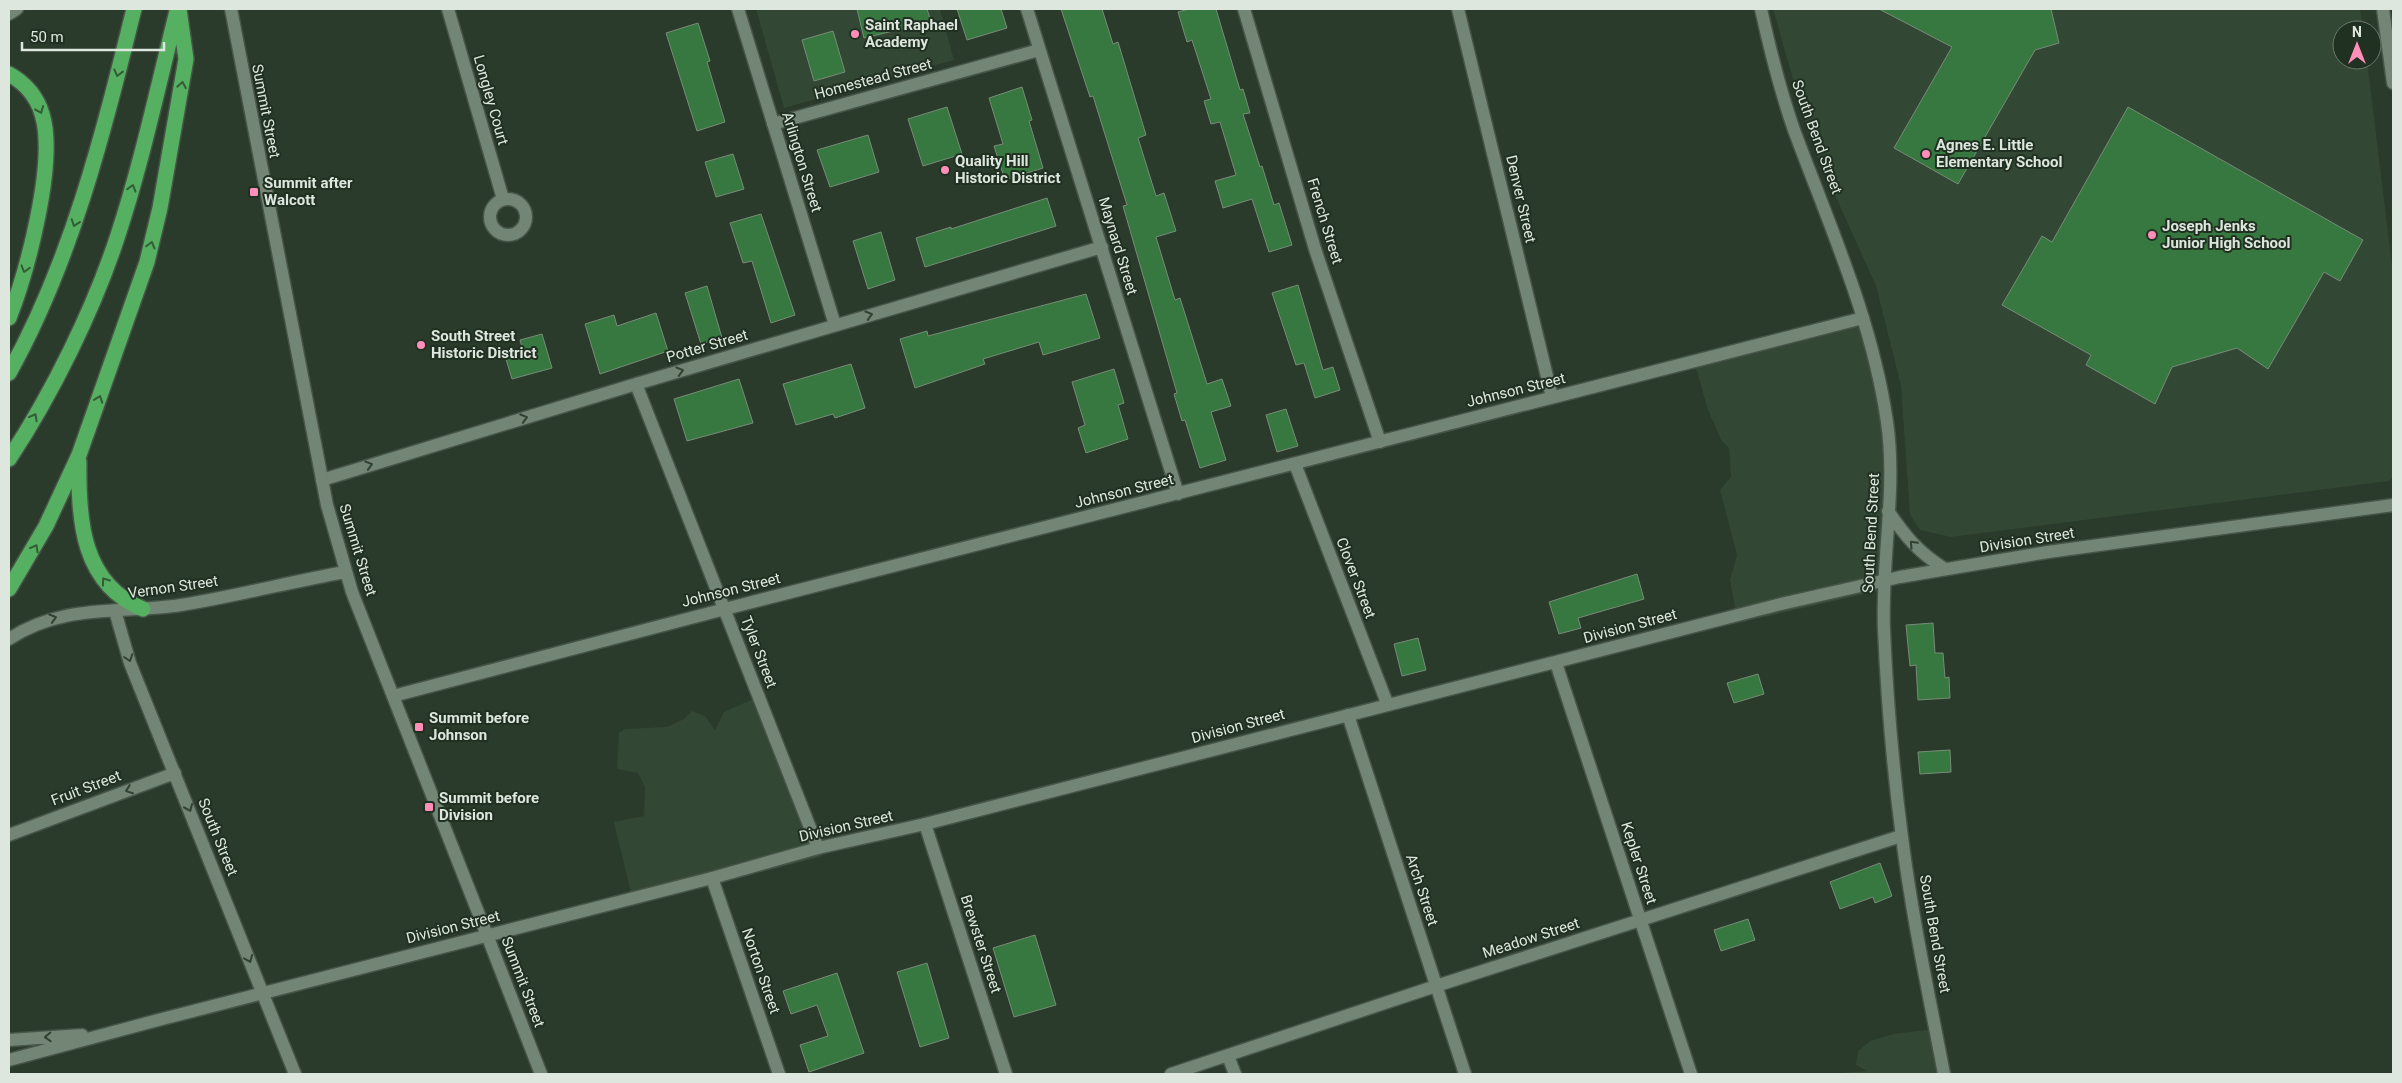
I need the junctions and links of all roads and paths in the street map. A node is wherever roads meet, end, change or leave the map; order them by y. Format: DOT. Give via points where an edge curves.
graph roads {
  1 [pos="17,9"];
  2 [pos="134,9"];
  3 [pos="178,9"];
  4 [pos="231,9"];
  5 [pos="448,9"];
  6 [pos="738,9"];
  7 [pos="1027,9"];
  8 [pos="1244,9"];
  9 [pos="1458,9"];
  10 [pos="1761,9"];
  11 [pos="2383,9"];
  12 [pos="9,14"];
  13 [pos="1039,50"];
  14 [pos="9,74"];
  15 [pos="2393,83"];
  16 [pos="773,124"];
  17 [pos="503,199"];
  18 [pos="1102,247"];
  19 [pos="9,318"];
  20 [pos="1863,318"];
  21 [pos="835,325"];
  22 [pos="9,373"];
  23 [pos="636,384"];
  24 [pos="1552,398"];
  25 [pos="1380,442"];
  26 [pos="79,456"];
  27 [pos="9,459"];
  28 [pos="1295,464"];
  29 [pos="322,480"];
  30 [pos="1178,494"];
  31 [pos="2393,505"];
  32 [pos="1888,511"];
  33 [pos="1945,569"];
  34 [pos="345,572"];
  35 [pos="1884,580"];
  36 [pos="9,589"];
  37 [pos="725,608"];
  38 [pos="144,610"];
  39 [pos="115,611"];
  40 [pos="9,639"];
  41 [pos="1556,663"];
  42 [pos="393,696"];
  43 [pos="1387,704"];
  44 [pos="1348,715"];
  45 [pos="175,773"];
  46 [pos="925,824"];
  47 [pos="9,835"];
  48 [pos="1902,836"];
  49 [pos="818,848"];
  50 [pos="712,878"];
  51 [pos="1640,920"];
  52 [pos="487,935"];
  53 [pos="1436,986"];
  54 [pos="262,993"];
  55 [pos="102,1034"];
  56 [pos="9,1040"];
  57 [pos="1228,1056"];
  58 [pos="9,1060"];
  59 [pos="295,1074"];
  60 [pos="541,1074"];
  61 [pos="779,1074"];
  62 [pos="1006,1074"];
  63 [pos="1171,1074"];
  64 [pos="1234,1074"];
  65 [pos="1465,1074"];
  66 [pos="1691,1074"];
  67 [pos="1944,1074"];
  1 -- 12 [label="street"];
  2 -- 22 [label="highway, one-way" via="101,142 75,224 43,305"];
  26 -- 3 [label="highway, one-way" via="154,235 186,59"];
  27 -- 3 [label="highway, one-way" via="63,363 105,270 137,170"];
  4 -- 29 [label="street, Summit Street"];
  5 -- 17 [label="street, Longley Court"];
  6 -- 16 [label="street, Arlington Street"];
  7 -- 13 [label="street, Maynard Street"];
  8 -- 25 [label="street, French Street" via="1315,249"];
  9 -- 24 [label="street, Denver Street"];
  10 -- 20 [label="street, South Bend Street" via="1772,61 1794,129 1833,226"];
  11 -- 15 [label="street"];
  13 -- 16 [label="street, Homestead Street"];
  13 -- 18 [label="street, Maynard Street"];
  14 -- 19 [label="highway, one-way" via="35,99 43,116 46,139 38,214 25,270"];
  16 -- 21 [label="street, Arlington Street"];
  21 -- 18 [label="street, Potter Street, one-way"];
  18 -- 30 [label="street, Maynard Street"];
  20 -- 24 [label="street, Johnson Street"];
  20 -- 32 [label="street, South Bend Street" via="1888,424 1891,468"];
  23 -- 21 [label="street, Potter Street, one-way"];
  29 -- 23 [label="street, Potter Street, one-way"];
  23 -- 37 [label="street, Tyler Street"];
  24 -- 25 [label="street, Johnson Street"];
  25 -- 28 [label="street, Johnson Street"];
  36 -- 26 [label="highway, one-way" via="46,526"];
  38 -- 26 [label="highway, one-way" via="113,592 92,559 80,517"];
  28 -- 30 [label="street, Johnson Street"];
  28 -- 43 [label="street, Clover Street"];
  29 -- 34 [label="street, Summit Street"];
  30 -- 37 [label="street, Johnson Street"];
  31 -- 33 [label="street, Division Street"];
  33 -- 32 [label="street, one-way" via="1922,555"];
  32 -- 35 [label="street, South Bend Street"];
  33 -- 35 [label="street, Division Street"];
  34 -- 38 [label="street, Vernon Street"];
  34 -- 42 [label="street, Summit Street"];
  35 -- 41 [label="street, Division Street"];
  35 -- 48 [label="street, South Bend Street" via="1884,629"];
  37 -- 42 [label="street, Johnson Street"];
  37 -- 49 [label="street, Tyler Street"];
  38 -- 39 [label="street, Vernon Street"];
  40 -- 39 [label="street, Vernon Street, one-way" via="34,625 61,616"];
  39 -- 45 [label="street, South Street, one-way" via="130,663"];
  41 -- 43 [label="street, Division Street"];
  41 -- 51 [label="street, Kepler Street"];
  42 -- 52 [label="street, Summit Street"];
  43 -- 44 [label="street, Division Street"];
  44 -- 46 [label="street, Division Street"];
  44 -- 53 [label="street, Arch Street"];
  45 -- 47 [label="street, Fruit Street, one-way"];
  45 -- 54 [label="street, South Street, one-way"];
  46 -- 49 [label="street, Division Street"];
  46 -- 62 [label="street, Brewster Street"];
  48 -- 51 [label="street, Meadow Street"];
  48 -- 67 [label="street, South Bend Street"];
  49 -- 50 [label="street, Division Street"];
  50 -- 52 [label="street, Division Street"];
  50 -- 61 [label="street, Norton Street"];
  51 -- 53 [label="street, Meadow Street"];
  51 -- 66 [label="street, Kepler Street"];
  52 -- 54 [label="street, Division Street"];
  52 -- 60 [label="street, Summit Street"];
  53 -- 57 [label="street, Meadow Street"];
  53 -- 65 [label="street, Arch Street"];
  54 -- 55 [label="street, Division Street"];
  54 -- 59 [label="street, South Street"];
  55 -- 56 [label="street, Division Street, one-way"];
  55 -- 58 [label="street, Division Street"];
  57 -- 63 [label="street, Meadow Street"];
  57 -- 64 [label="street"];
}
